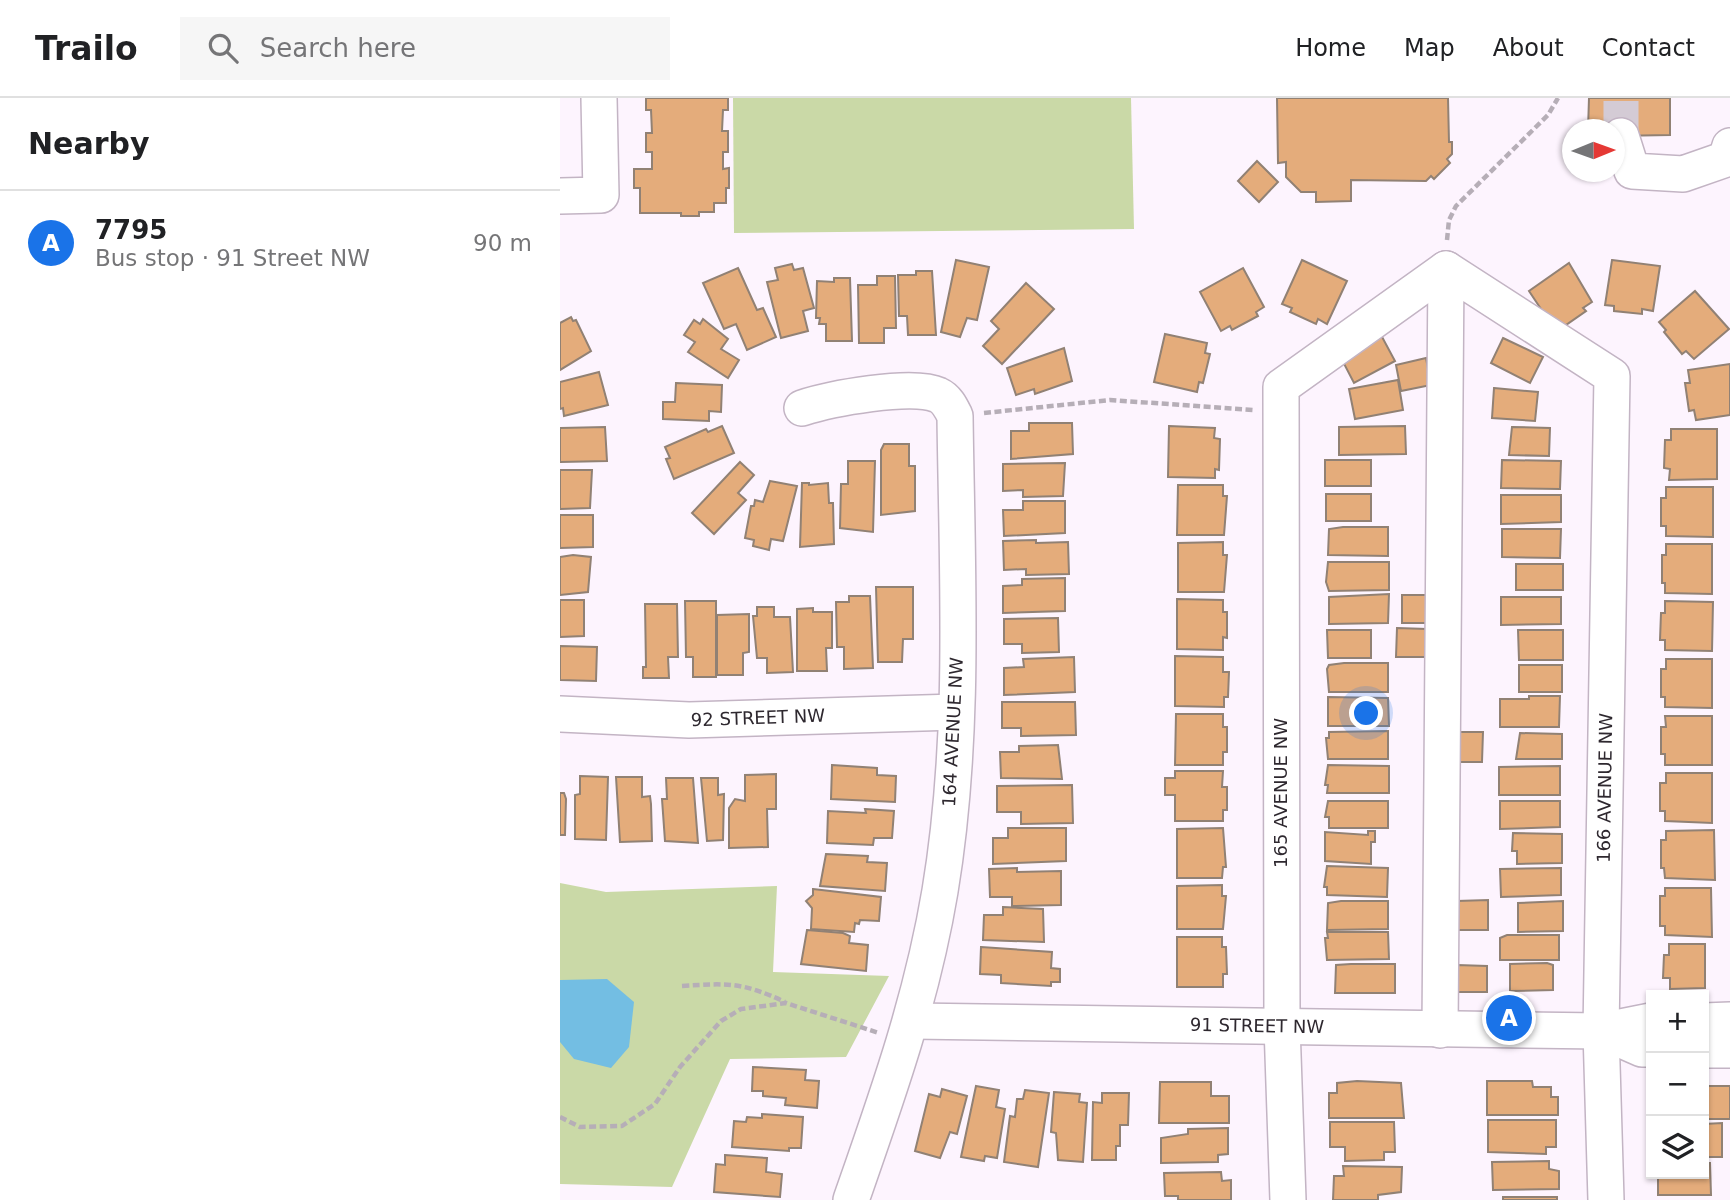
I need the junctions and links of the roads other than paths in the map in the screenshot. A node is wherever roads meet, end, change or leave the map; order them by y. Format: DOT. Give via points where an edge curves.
graph roads {
  1 [pos="599,98"];
  2 [pos="1730,146"];
  3 [pos="1625,149"];
  4 [pos="560,196"];
  5 [pos="1446,269"];
  6 [pos="802,408"];
  7 [pos="956,712"];
  8 [pos="560,714"];
  9 [pos="1730,1020"];
  10 [pos="1709,1021"];
  11 [pos="1646,1022"];
  12 [pos="1282,1026"];
  13 [pos="1440,1030"];
  14 [pos="1601,1031"];
  15 [pos="909,1032"];
  16 [pos="1646,1049"];
  17 [pos="1709,1050"];
  18 [pos="1730,1050"];
  19 [pos="851,1200"];
  20 [pos="1288,1200"];
  21 [pos="1606,1200"];
  1 -- 4 [label="street" via="601,195"];
  2 -- 3 [label="street" via="1726,159 1683,174 1632,171"];
  5 -- 12 [label="street, 165 AVENUE NW" via="1281,398"];
  5 -- 13 [label="street"];
  5 -- 14 [label="street, 166 AVENUE NW" via="1612,376"];
  6 -- 7 [label="street, 164 AVENUE NW" via="860,394 929,393 948,403 955,416"];
  7 -- 8 [label="street, 92 STREET NW" via="689,720"];
  7 -- 15 [label="street, 164 AVENUE NW" via="941,888"];
  9 -- 10 [label="street"];
  11 -- 14 [label="street, 91 STREET NW"];
  12 -- 13 [label="street, 91 STREET NW"];
  12 -- 15 [label="street, 91 STREET NW"];
  12 -- 20 [label="street, 165 AVENUE NW"];
  13 -- 14 [label="street, 91 STREET NW"];
  14 -- 16 [label="street, 91 STREET NW"];
  14 -- 21 [label="street, 166 AVENUE NW"];
  15 -- 19 [label="street, 164 AVENUE NW"];
  17 -- 18 [label="street"];
}
